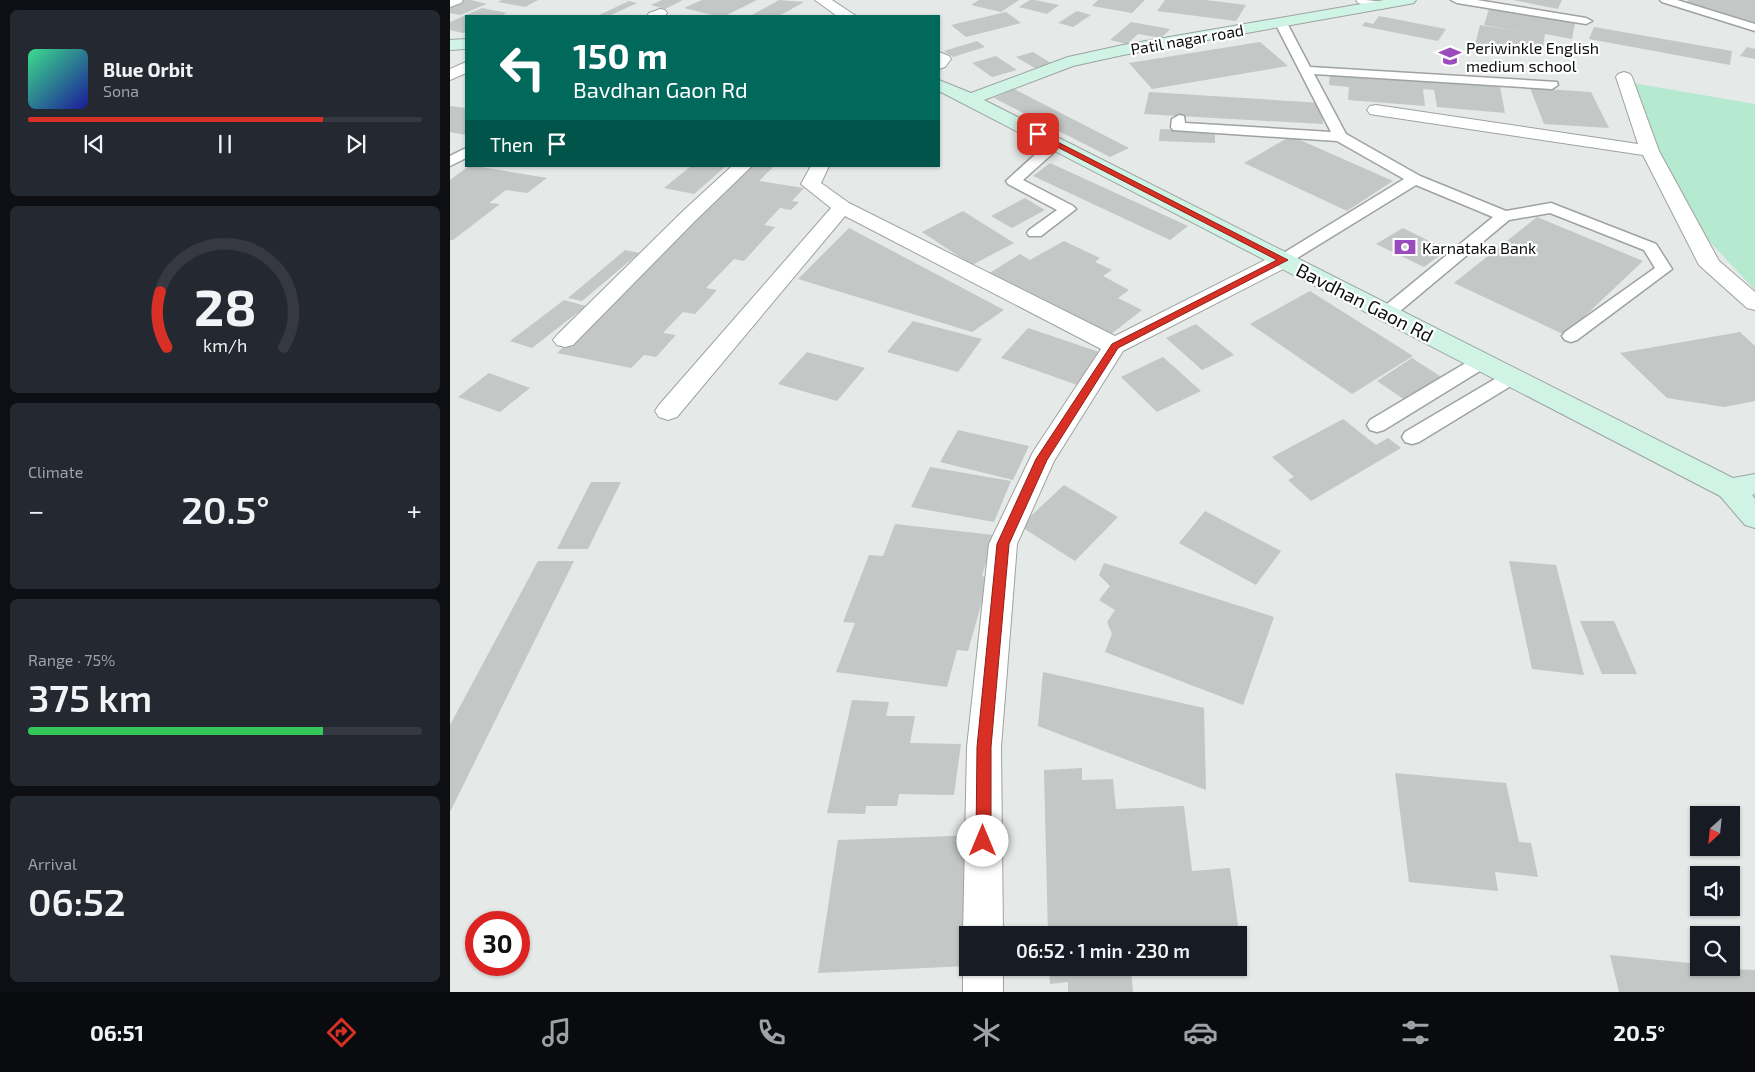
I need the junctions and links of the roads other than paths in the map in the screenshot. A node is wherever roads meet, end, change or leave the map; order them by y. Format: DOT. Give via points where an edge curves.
graph roads {
  1 [pos="456,0"];
  2 [pos="822,0"];
  3 [pos="1363,0"];
  4 [pos="1457,0"];
  5 [pos="1666,0"];
  6 [pos="450,2"];
  7 [pos="1393,2"];
  8 [pos="846,15"];
  9 [pos="1586,21"];
  10 [pos="1281,22"];
  11 [pos="1755,28"];
  12 [pos="465,44"];
  13 [pos="450,45"];
  14 [pos="465,68"];
  15 [pos="1305,70"];
  16 [pos="450,75"];
  17 [pos="1624,77"];
  18 [pos="940,85"];
  19 [pos="1552,85"];
  20 [pos="970,99"];
  21 [pos="1376,110"];
  22 [pos="1178,119"];
  23 [pos="1340,137"];
  24 [pos="1056,143"];
  25 [pos="1650,151"];
  26 [pos="465,153"];
  27 [pos="450,162"];
  28 [pos="742,167"];
  29 [pos="820,167"];
  30 [pos="1416,179"];
  31 [pos="842,207"];
  32 [pos="1504,216"];
  33 [pos="1036,233"];
  34 [pos="1284,260"];
  35 [pos="1755,303"];
  36 [pos="1387,313"];
  37 [pos="1571,336"];
  38 [pos="565,340"];
  39 [pos="1115,346"];
  40 [pos="1481,362"];
  41 [pos="1512,378"];
  42 [pos="668,411"];
  43 [pos="1377,425"];
  44 [pos="1412,437"];
  45 [pos="1743,486"];
  46 [pos="1755,517"];
  47 [pos="983,926"];
  48 [pos="983,976"];
  49 [pos="983,992"];
  1 -- 6 [label="street"];
  2 -- 8 [label="street"];
  3 -- 7 [label="street"];
  4 -- 9 [label="lane"];
  5 -- 11 [label="lane"];
  7 -- 10 [label="street, Patil nagar road"];
  10 -- 15 [label="lane"];
  10 -- 20 [label="street, Patil nagar road" via="1068,62"];
  12 -- 13 [label="street"];
  14 -- 16 [label="street"];
  15 -- 19 [label="lane"];
  15 -- 23 [label="lane"];
  17 -- 25 [label="street"];
  18 -- 20 [label="street, Bavdhan Gaon Rd"];
  20 -- 24 [label="street, Bavdhan Gaon Rd"];
  21 -- 25 [label="street"];
  22 -- 23 [label="lane" via="1178,127"];
  23 -- 30 [label="lane"];
  24 -- 33 [label="lane" via="1013,181 1068,209"];
  24 -- 34 [label="street, Bavdhan Gaon Rd"];
  25 -- 35 [label="street" via="1710,264"];
  26 -- 27 [label="lane"];
  28 -- 38 [label="street"];
  29 -- 31 [label="street" via="811,184"];
  30 -- 32 [label="lane"];
  30 -- 34 [label="lane"];
  31 -- 39 [label="street"];
  31 -- 42 [label="street"];
  32 -- 36 [label="lane"];
  32 -- 37 [label="lane" via="1551,208 1650,247 1664,269"];
  34 -- 36 [label="street, Bavdhan Gaon Rd"];
  34 -- 39 [label="street"];
  36 -- 40 [label="street, Bavdhan Gaon Rd"];
  39 -- 47 [label="street" via="1042,459 1003,544 984,747"];
  40 -- 41 [label="street, Bavdhan Gaon Rd"];
  40 -- 43 [label="lane"];
  41 -- 44 [label="lane"];
  41 -- 45 [label="street, Bavdhan Gaon Rd"];
  45 -- 46 [label="street, Bavdhan Gaon Rd"];
  48 -- 49 [label="street"];
}
